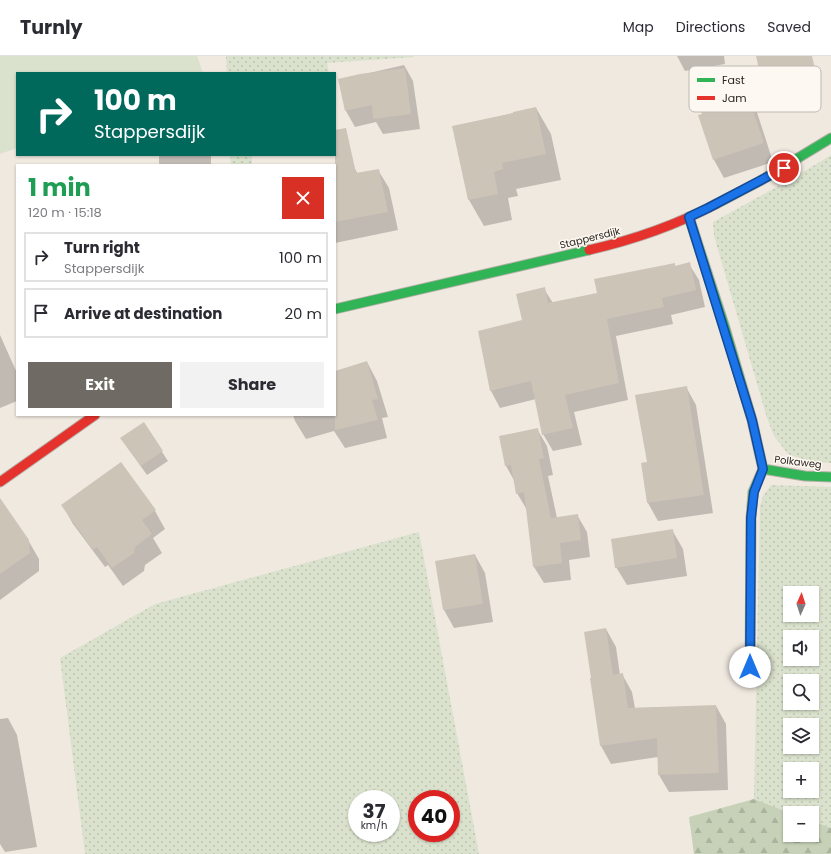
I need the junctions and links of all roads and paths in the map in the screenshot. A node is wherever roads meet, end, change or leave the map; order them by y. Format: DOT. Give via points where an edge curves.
graph roads {
  1 [pos="831,138"];
  2 [pos="689,217"];
  3 [pos="336,309"];
  4 [pos="94,416"];
  5 [pos="763,469"];
  6 [pos="831,477"];
  7 [pos="0,482"];
  8 [pos="750,667"];
  1 -- 2 [label="street, Stappersdijk" via="784,168"];
  2 -- 3 [label="street, Stappersdijk" via="635,238 589,250"];
  2 -- 5 [label="street, Polkaweg" via="752,420"];
  4 -- 7 [label="street"];
  5 -- 6 [label="street, Polkaweg" via="805,476"];
  5 -- 8 [label="street, Polkaweg" via="754,492 751,518"];
}
